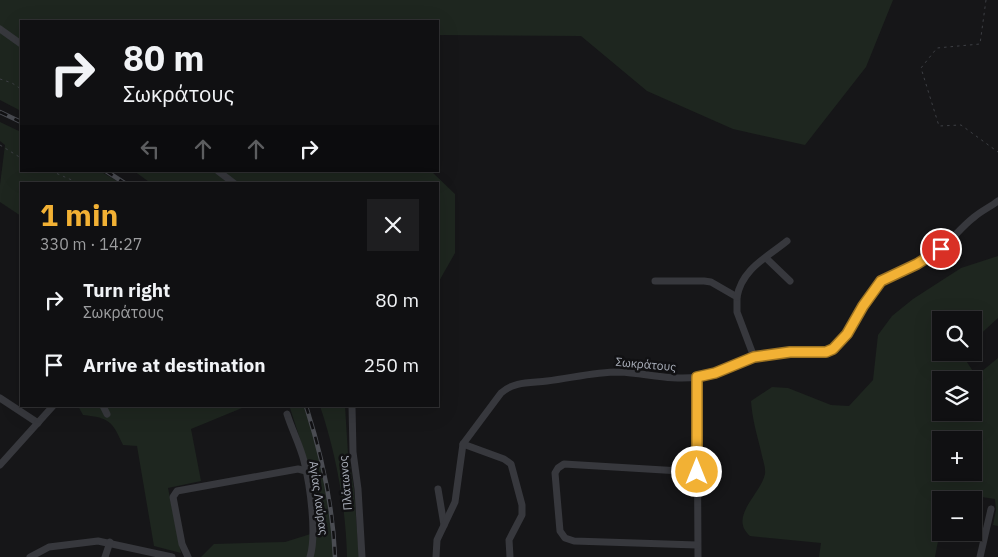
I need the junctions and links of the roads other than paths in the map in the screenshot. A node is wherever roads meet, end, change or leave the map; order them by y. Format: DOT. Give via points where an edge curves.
graph roads {
  1 [pos="0,29"];
  2 [pos="20,43"];
  3 [pos="219,172"];
  4 [pos="233,182"];
  5 [pos="998,201"];
  6 [pos="787,241"];
  7 [pos="766,258"];
  8 [pos="654,281"];
  9 [pos="790,281"];
  10 [pos="737,297"];
  11 [pos="754,357"];
  12 [pos="697,377"];
  13 [pos="0,398"];
  14 [pos="52,407"];
  15 [pos="104,407"];
  16 [pos="352,407"];
  17 [pos="108,414"];
  18 [pos="287,414"];
  19 [pos="38,423"];
  20 [pos="463,444"];
  21 [pos="0,465"];
  22 [pos="306,471"];
  23 [pos="697,472"];
  24 [pos="438,489"];
  25 [pos="991,509"];
  26 [pos="444,526"];
  27 [pos="110,542"];
  28 [pos="697,545"];
  29 [pos="30,557"];
  30 [pos="105,557"];
  31 [pos="172,557"];
  32 [pos="188,557"];
  33 [pos="310,557"];
  34 [pos="362,557"];
  35 [pos="436,557"];
  36 [pos="510,557"];
  37 [pos="698,557"];
  38 [pos="980,557"];
  1 -- 2 [label="street"];
  3 -- 4 [label="street"];
  5 -- 11 [label="street, Σωκράτους" via="972,219 936,253 881,281 847,334 833,349"];
  6 -- 7 [label="street"];
  7 -- 9 [label="street"];
  7 -- 10 [label="street" via="747,272"];
  8 -- 10 [label="street" via="711,282"];
  10 -- 11 [label="street" via="737,312"];
  11 -- 12 [label="street, Σωκράτους"];
  12 -- 20 [label="street, Σωκράτους" via="668,378 606,372 513,385 501,393"];
  12 -- 23 [label="street"];
  13 -- 19 [label="street"];
  14 -- 19 [label="street"];
  15 -- 17 [label="street"];
  16 -- 34 [label="street, Πλάτωνος"];
  18 -- 22 [label="street, Αγίας Λαύρας"];
  19 -- 21 [label="street"];
  20 -- 26 [label="street, Σωκράτους" via="457,494"];
  20 -- 36 [label="street" via="504,459 512,468 522,514 509,540"];
  22 -- 32 [label="street" via="298,469 179,490 174,498 182,544"];
  22 -- 33 [label="street, Αγίας Λαύρας" via="314,544"];
  23 -- 28 [label="street"];
  23 -- 28 [label="street" via="564,464 555,473 560,531 565,538 574,541"];
  24 -- 26 [label="street"];
  25 -- 38 [label="street"];
  26 -- 35 [label="street, Σωκράτους" via="436,544"];
  27 -- 29 [label="street" via="60,545"];
  27 -- 30 [label="street"];
  27 -- 31 [label="street"];
  28 -- 37 [label="street"];
}
